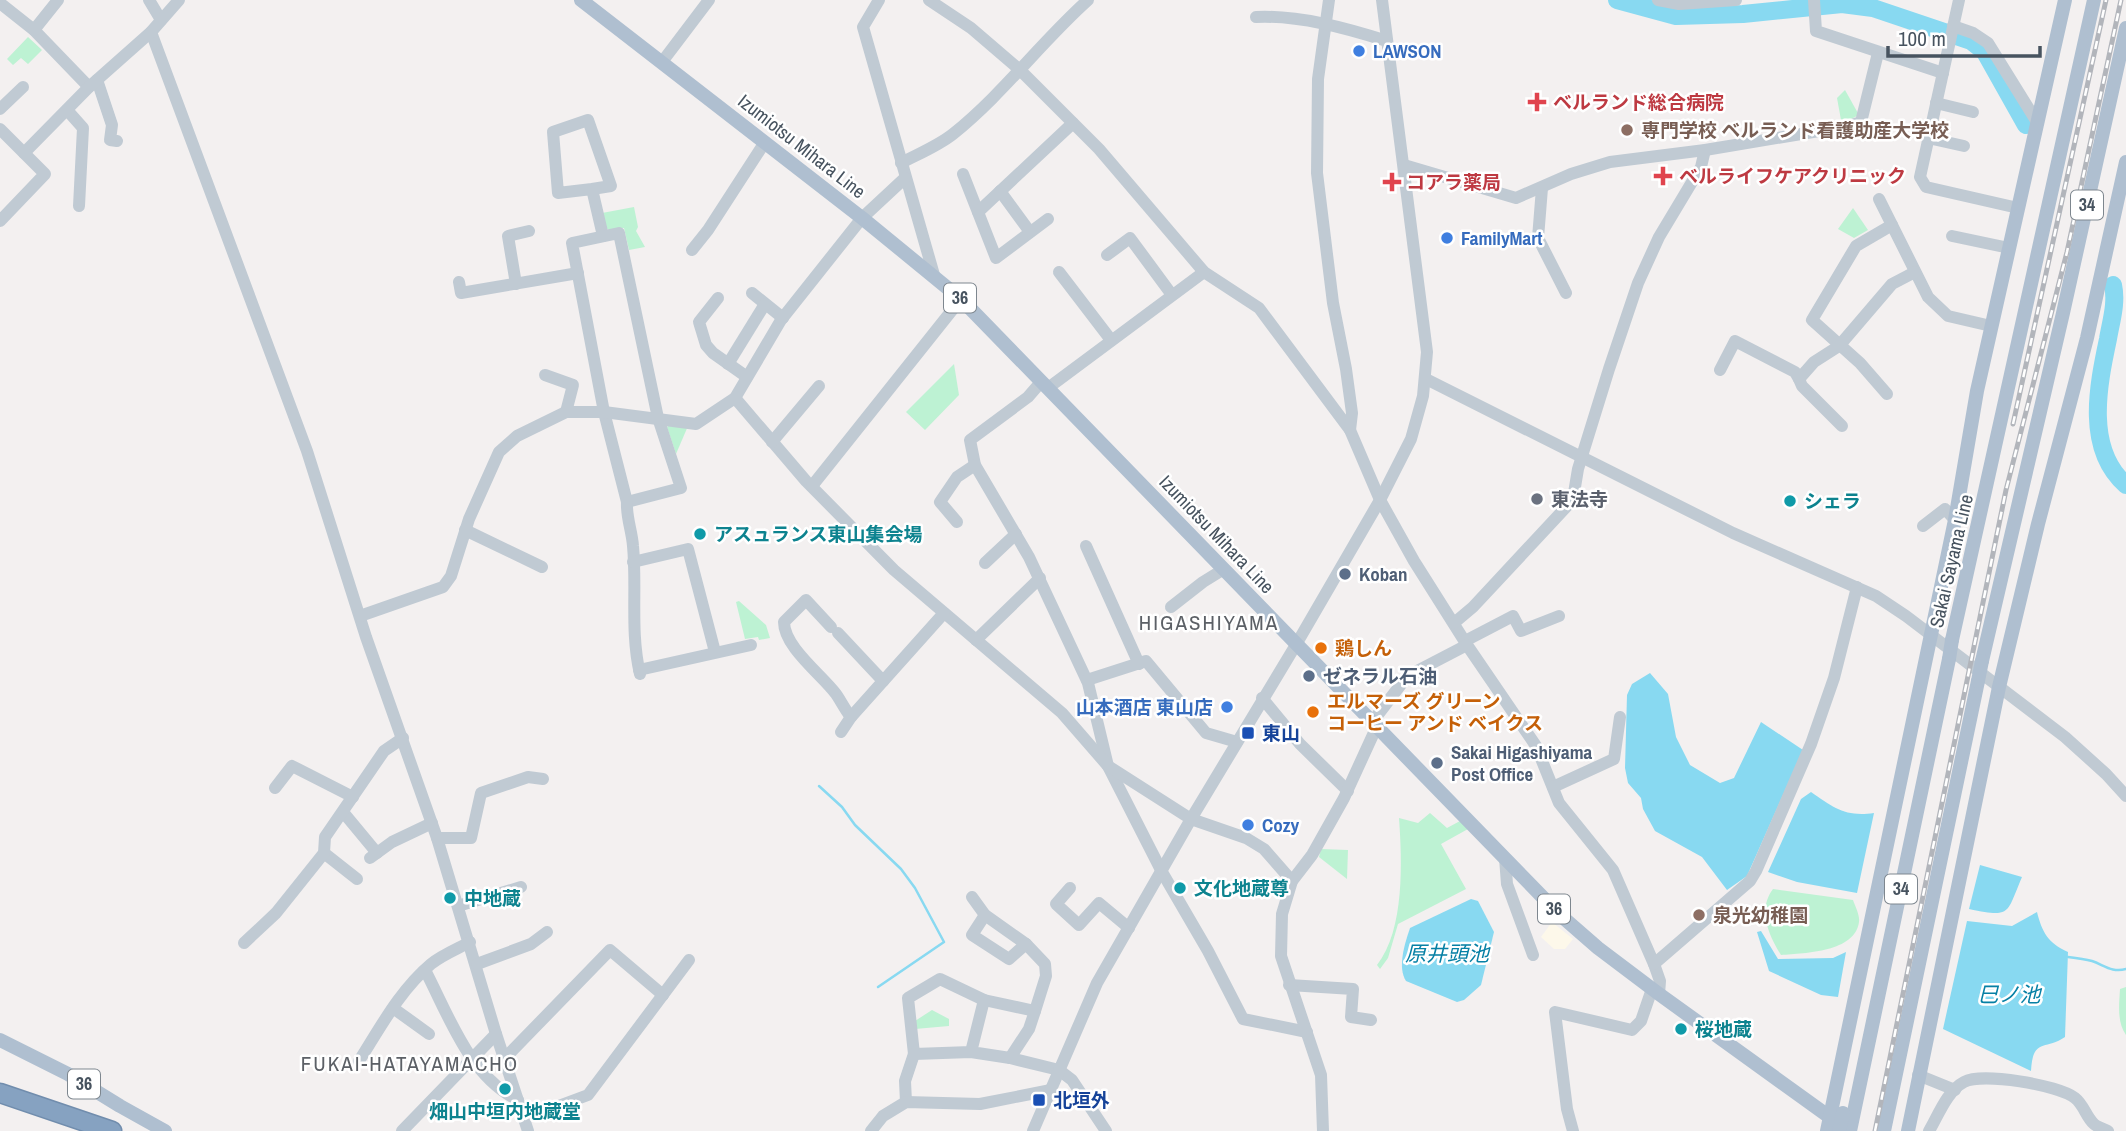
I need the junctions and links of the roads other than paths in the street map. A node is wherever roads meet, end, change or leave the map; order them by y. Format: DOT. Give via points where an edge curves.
graph roads {
  1 [pos="58,0"];
  2 [pos="149,0"];
  3 [pos="178,0"];
  4 [pos="581,0"];
  5 [pos="709,0"];
  6 [pos="879,0"];
  7 [pos="929,0"];
  8 [pos="1088,0"];
  9 [pos="1329,0"];
  10 [pos="1382,0"];
  11 [pos="1658,0"];
  12 [pos="1736,0"];
  13 [pos="1959,0"];
  14 [pos="2065,0"];
  15 [pos="2094,0"];
  16 [pos="0,3"];
  17 [pos="1814,4"];
  18 [pos="1256,17"];
  19 [pos="161,20"];
  20 [pos="1326,26"];
  21 [pos="2126,28"];
  22 [pos="34,30"];
  23 [pos="151,32"];
  24 [pos="1952,32"];
  25 [pos="1387,41"];
  26 [pos="1878,53"];
  27 [pos="662,62"];
  28 [pos="1020,70"];
  29 [pos="1943,73"];
  30 [pos="93,84"];
  31 [pos="23,87"];
  32 [pos="1936,103"];
  33 [pos="0,108"];
  34 [pos="67,110"];
  35 [pos="1973,112"];
  36 [pos="2037,122"];
  37 [pos="1073,123"];
  38 [pos="0,129"];
  39 [pos="1928,138"];
  40 [pos="117,141"];
  41 [pos="765,142"];
  42 [pos="1964,146"];
  43 [pos="1704,150"];
  44 [pos="24,153"];
  45 [pos="2126,162"];
  46 [pos="901,163"];
  47 [pos="1404,165"];
  48 [pos="963,174"];
  49 [pos="905,178"];
  50 [pos="1542,188"];
  51 [pos="592,189"];
  52 [pos="1000,191"];
  53 [pos="1879,199"];
  54 [pos="79,206"];
  55 [pos="2018,208"];
  56 [pos="978,212"];
  57 [pos="862,218"];
  58 [pos="1048,219"];
  59 [pos="0,221"];
  60 [pos="1892,225"];
  61 [pos="529,232"];
  62 [pos="1030,232"];
  63 [pos="603,236"];
  64 [pos="1952,236"];
  65 [pos="2009,248"];
  66 [pos="692,250"];
  67 [pos="1107,255"];
  68 [pos="1915,271"];
  69 [pos="1059,272"];
  70 [pos="1204,272"];
  71 [pos="578,273"];
  72 [pos="934,275"];
  73 [pos="459,282"];
  74 [pos="516,284"];
  75 [pos="752,293"];
  76 [pos="1566,293"];
  77 [pos="1172,295"];
  78 [pos="718,298"];
  79 [pos="961,299"];
  80 [pos="765,304"];
  81 [pos="783,318"];
  82 [pos="1991,327"];
  83 [pos="1111,340"];
  84 [pos="1839,346"];
  85 [pos="728,364"];
  86 [pos="1720,370"];
  87 [pos="545,375"];
  88 [pos="747,377"];
  89 [pos="1426,379"];
  90 [pos="1799,379"];
  91 [pos="1045,385"];
  92 [pos="819,386"];
  93 [pos="1887,394"];
  94 [pos="734,398"];
  95 [pos="566,412"];
  96 [pos="604,412"];
  97 [pos="658,418"];
  98 [pos="1842,426"];
  99 [pos="1350,430"];
  100 [pos="772,442"];
  101 [pos="1583,459"];
  102 [pos="975,465"];
  103 [pos="812,486"];
  104 [pos="1380,499"];
  105 [pos="627,502"];
  106 [pos="1955,520"];
  107 [pos="957,522"];
  108 [pos="1923,526"];
  109 [pos="466,530"];
  110 [pos="1016,534"];
  111 [pos="1086,546"];
  112 [pos="633,562"];
  113 [pos="985,563"];
  114 [pos="541,567"];
  115 [pos="1224,569"];
  116 [pos="1040,578"];
  117 [pos="1857,587"];
  118 [pos="1171,607"];
  119 [pos="944,612"];
  120 [pos="360,615"];
  121 [pos="1559,616"];
  122 [pos="1454,623"];
  123 [pos="1931,636"];
  124 [pos="976,640"];
  125 [pos="1297,643"];
  126 [pos="1466,643"];
  127 [pos="751,645"];
  128 [pos="715,652"];
  129 [pos="1139,664"];
  130 [pos="1087,680"];
  131 [pos="883,681"];
  132 [pos="1999,687"];
  133 [pos="1262,698"];
  134 [pos="851,717"];
  135 [pos="1620,717"];
  136 [pos="1375,724"];
  137 [pos="841,732"];
  138 [pos="403,738"];
  139 [pos="1237,742"];
  140 [pos="1108,766"];
  141 [pos="543,779"];
  142 [pos="1553,787"];
  143 [pos="275,788"];
  144 [pos="1348,791"];
  145 [pos="2126,796"];
  146 [pos="353,797"];
  147 [pos="343,813"];
  148 [pos="1191,819"];
  149 [pos="432,823"];
  150 [pos="437,838"];
  151 [pos="324,853"];
  152 [pos="1505,858"];
  153 [pos="1162,872"];
  154 [pos="358,879"];
  155 [pos="1293,881"];
  156 [pos="522,887"];
  157 [pos="1070,888"];
  158 [pos="972,897"];
  159 [pos="458,906"];
  160 [pos="985,915"];
  161 [pos="1129,928"];
  162 [pos="547,932"];
  163 [pos="244,943"];
  164 [pos="470,943"];
  165 [pos="1026,944"];
  166 [pos="1533,955"];
  167 [pos="689,960"];
  168 [pos="477,964"];
  169 [pos="1654,964"];
  170 [pos="425,970"];
  171 [pos="1289,985"];
  172 [pos="1656,991"];
  173 [pos="663,995"];
  174 [pos="984,1000"];
  175 [pos="393,1008"];
  176 [pos="1035,1011"];
  177 [pos="1371,1020"];
  178 [pos="1906,1028"];
  179 [pos="1307,1032"];
  180 [pos="429,1034"];
  181 [pos="496,1034"];
  182 [pos="0,1040"];
  183 [pos="971,1052"];
  184 [pos="914,1054"];
  185 [pos="1010,1058"];
  186 [pos="471,1059"];
  187 [pos="504,1059"];
  188 [pos="359,1062"];
  189 [pos="1059,1070"];
  190 [pos="1918,1075"];
  191 [pos="1051,1090"];
  192 [pos="1955,1090"];
  193 [pos="0,1093"];
  194 [pos="906,1102"];
  195 [pos="520,1106"];
  196 [pos="1828,1124"];
  197 [pos="1849,1124"];
  198 [pos="112,1131"];
  199 [pos="165,1131"];
  200 [pos="402,1131"];
  201 [pos="528,1131"];
  202 [pos="872,1131"];
  203 [pos="1033,1131"];
  204 [pos="1106,1131"];
  205 [pos="1323,1131"];
  206 [pos="1573,1131"];
  207 [pos="1839,1131"];
  208 [pos="1884,1131"];
  209 [pos="1893,1131"];
  210 [pos="1908,1131"];
  211 [pos="1929,1131"];
  212 [pos="2108,1131"];
  1 -- 22 [label="street"];
  2 -- 19 [label="street"];
  3 -- 19 [label="street"];
  4 -- 27 [label="main road, Izumiotsu Mihara Line / 36"];
  5 -- 27 [label="street"];
  6 -- 46 [label="street" via="863,27"];
  7 -- 28 [label="street" via="971,27"];
  8 -- 28 [label="street"];
  9 -- 20 [label="street"];
  10 -- 25 [label="street"];
  11 -- 12 [label="street" via="1679,4"];
  13 -- 24 [label="street"];
  14 -- 36 [label="main road"];
  15 -- 197 [label="main road, Sakai Sayama Line / 34, bridge"];
  16 -- 22 [label="street"];
  17 -- 26 [label="street" via="1816,32"];
  18 -- 20 [label="street" via="1278,16"];
  19 -- 23 [label="street"];
  20 -- 25 [label="street"];
  20 -- 99 [label="street" via="1318,79 1317,173 1332,303 1352,413"];
  21 -- 178 [label="main road, 34, bridge" via="1982,662"];
  22 -- 30 [label="street"];
  23 -- 30 [label="street"];
  23 -- 120 [label="street" via="307,451"];
  24 -- 29 [label="street"];
  24 -- 36 [label="street" via="1973,33 1988,43"];
  25 -- 47 [label="street"];
  26 -- 29 [label="street"];
  26 -- 43 [label="street" via="1861,122"];
  27 -- 41 [label="main road, Izumiotsu Mihara Line / 36"];
  28 -- 37 [label="street"];
  28 -- 46 [label="street" via="950,136"];
  29 -- 32 [label="street"];
  30 -- 34 [label="street"];
  30 -- 40 [label="street" via="112,125 110,140"];
  31 -- 33 [label="street"];
  32 -- 35 [label="street"];
  32 -- 39 [label="street"];
  34 -- 44 [label="street"];
  34 -- 54 [label="street" via="82,128"];
  36 -- 55 [label="main road"];
  37 -- 52 [label="street"];
  37 -- 70 [label="street"];
  38 -- 44 [label="street"];
  39 -- 42 [label="street"];
  39 -- 55 [label="street" via="1920,177 1926,187"];
  41 -- 57 [label="main road, Izumiotsu Mihara Line / 36"];
  41 -- 66 [label="street"];
  43 -- 50 [label="street" via="1610,162"];
  43 -- 101 [label="street" via="1701,167 1638,283"];
  44 -- 59 [label="street" via="44,174"];
  45 -- 132 [label="main road"];
  46 -- 49 [label="street"];
  47 -- 50 [label="street" via="1516,198"];
  47 -- 89 [label="street" via="1427,352"];
  48 -- 56 [label="street"];
  49 -- 57 [label="street"];
  49 -- 72 [label="street"];
  50 -- 76 [label="street" via="1538,237"];
  51 -- 51 [label="street" via="558,193 553,132 588,120 611,186"];
  51 -- 63 [label="street"];
  52 -- 56 [label="street"];
  52 -- 62 [label="street"];
  53 -- 60 [label="street"];
  55 -- 65 [label="main road"];
  56 -- 62 [label="street" via="996,258"];
  57 -- 72 [label="main road, Izumiotsu Mihara Line / 36"];
  57 -- 81 [label="street"];
  58 -- 62 [label="street"];
  60 -- 68 [label="street"];
  60 -- 84 [label="street" via="1856,246 1812,320"];
  61 -- 74 [label="street" via="508,236"];
  63 -- 71 [label="street" via="572,243"];
  63 -- 97 [label="street" via="619,233"];
  64 -- 65 [label="street"];
  65 -- 82 [label="main road"];
  67 -- 77 [label="street" via="1130,239"];
  68 -- 82 [label="street" via="1928,297 1948,316"];
  68 -- 84 [label="street" via="1883,292"];
  69 -- 83 [label="street"];
  70 -- 77 [label="street"];
  70 -- 99 [label="street" via="1259,308"];
  71 -- 74 [label="street"];
  71 -- 96 [label="street"];
  72 -- 79 [label="main road, Izumiotsu Mihara Line / 36"];
  73 -- 74 [label="street" via="461,293"];
  75 -- 80 [label="street"];
  77 -- 83 [label="street"];
  78 -- 85 [label="street" via="699,322 706,345"];
  79 -- 91 [label="main road, Izumiotsu Mihara Line / 36"];
  79 -- 103 [label="street"];
  80 -- 81 [label="street"];
  80 -- 85 [label="street"];
  81 -- 88 [label="street"];
  82 -- 106 [label="main road"];
  83 -- 91 [label="street"];
  84 -- 90 [label="street" via="1814,362"];
  84 -- 93 [label="street"];
  85 -- 88 [label="street"];
  86 -- 90 [label="street" via="1735,341 1795,372"];
  87 -- 95 [label="street" via="573,385"];
  88 -- 94 [label="street"];
  89 -- 101 [label="street"];
  89 -- 104 [label="street" via="1411,439"];
  90 -- 98 [label="street"];
  91 -- 102 [label="street" via="970,440"];
  91 -- 115 [label="main road, Izumiotsu Mihara Line / 36"];
  92 -- 100 [label="street"];
  94 -- 97 [label="street" via="696,424"];
  94 -- 100 [label="street"];
  95 -- 96 [label="street"];
  95 -- 109 [label="street" via="517,436 499,452"];
  96 -- 97 [label="street"];
  96 -- 105 [label="street"];
  97 -- 105 [label="street" via="681,488"];
  99 -- 104 [label="street"];
  100 -- 103 [label="street"];
  101 -- 117 [label="street" via="1733,533"];
  101 -- 122 [label="street" via="1569,504"];
  102 -- 107 [label="street" via="957,477 940,502"];
  102 -- 110 [label="street"];
  103 -- 119 [label="street" via="894,570"];
  104 -- 122 [label="street"];
  104 -- 125 [label="street"];
  105 -- 112 [label="street"];
  106 -- 108 [label="street" via="1945,509"];
  106 -- 123 [label="main road"];
  109 -- 114 [label="street"];
  109 -- 120 [label="street" via="443,587"];
  110 -- 113 [label="street"];
  110 -- 116 [label="street"];
  111 -- 129 [label="street"];
  112 -- 128 [label="street" via="688,549"];
  112 -- 128 [label="street" via="640,672"];
  115 -- 118 [label="street"];
  115 -- 125 [label="main road, Izumiotsu Mihara Line / 36"];
  116 -- 124 [label="street"];
  116 -- 130 [label="street"];
  117 -- 123 [label="street"];
  117 -- 169 [label="street" via="1834,678 1811,744 1756,871"];
  119 -- 124 [label="street"];
  119 -- 131 [label="street"];
  120 -- 138 [label="street"];
  121 -- 126 [label="street" via="1521,631 1513,616"];
  122 -- 126 [label="street"];
  123 -- 132 [label="street"];
  123 -- 196 [label="main road"];
  124 -- 140 [label="street" via="1062,713"];
  125 -- 133 [label="street"];
  125 -- 136 [label="main road, Izumiotsu Mihara Line / 36"];
  126 -- 136 [label="street" via="1402,683"];
  126 -- 142 [label="street" via="1536,746"];
  127 -- 128 [label="street"];
  129 -- 130 [label="street"];
  129 -- 139 [label="street" via="1146,661 1206,733"];
  130 -- 140 [label="street"];
  131 -- 134 [label="street"];
  131 -- 134 [label="street" via="806,600 784,622 803,659"];
  132 -- 145 [label="street" via="2065,737"];
  132 -- 190 [label="main road"];
  133 -- 139 [label="street"];
  133 -- 144 [label="street"];
  134 -- 137 [label="street"];
  135 -- 142 [label="street" via="1614,759"];
  136 -- 144 [label="street"];
  136 -- 152 [label="main road, Izumiotsu Mihara Line / 36"];
  138 -- 146 [label="street" via="384,751"];
  138 -- 149 [label="street"];
  139 -- 148 [label="street"];
  140 -- 148 [label="street"];
  140 -- 153 [label="street"];
  141 -- 150 [label="street" via="528,777 481,793 471,838"];
  142 -- 169 [label="street" via="1559,803 1613,870"];
  143 -- 146 [label="street" via="292,766"];
  144 -- 155 [label="street"];
  146 -- 147 [label="street"];
  147 -- 149 [label="street" via="374,856"];
  147 -- 151 [label="street" via="325,837"];
  148 -- 153 [label="street"];
  148 -- 155 [label="street" via="1246,838 1264,849"];
  149 -- 150 [label="street"];
  150 -- 159 [label="street"];
  151 -- 154 [label="street"];
  151 -- 163 [label="street" via="276,913"];
  152 -- 166 [label="street" via="1507,884"];
  152 -- 172 [label="main road, Izumiotsu Mihara Line / 36" via="1559,914"];
  153 -- 161 [label="street"];
  153 -- 179 [label="street" via="1243,1019"];
  155 -- 171 [label="street" via="1282,914 1281,935"];
  156 -- 159 [label="street"];
  157 -- 161 [label="street" via="1056,904 1079,925 1099,902"];
  158 -- 160 [label="street"];
  159 -- 164 [label="street"];
  160 -- 165 [label="street"];
  160 -- 165 [label="street" via="972,935 1009,959"];
  161 -- 189 [label="street" via="1097,983"];
  162 -- 168 [label="street" via="531,944"];
  164 -- 168 [label="street"];
  164 -- 170 [label="street"];
  165 -- 176 [label="street" via="1045,964"];
  167 -- 173 [label="street"];
  168 -- 181 [label="street"];
  169 -- 172 [label="street" via="1660,981"];
  170 -- 175 [label="street"];
  170 -- 186 [label="street"];
  171 -- 177 [label="street" via="1353,989 1350,1017"];
  171 -- 179 [label="street"];
  172 -- 196 [label="main road, Izumiotsu Mihara Line / 36"];
  172 -- 206 [label="street" via="1632,1030 1555,1012"];
  173 -- 187 [label="street" via="610,950"];
  173 -- 195 [label="street" via="588,1095 545,1111"];
  174 -- 176 [label="street"];
  174 -- 183 [label="street"];
  174 -- 184 [label="street" via="940,979 908,998"];
  175 -- 180 [label="street"];
  175 -- 188 [label="street"];
  176 -- 185 [label="street"];
  178 -- 208 [label="main road, 34"];
  178 -- 209 [label="main road"];
  179 -- 205 [label="street" via="1321,1075"];
  181 -- 186 [label="street"];
  181 -- 187 [label="street"];
  182 -- 199 [label="main road, 36"];
  183 -- 184 [label="street"];
  183 -- 185 [label="street"];
  184 -- 194 [label="street" via="905,1081"];
  185 -- 189 [label="street"];
  186 -- 195 [label="street"];
  186 -- 200 [label="street"];
  187 -- 195 [label="street"];
  189 -- 191 [label="street"];
  189 -- 204 [label="street" via="1072,1080"];
  190 -- 192 [label="street"];
  190 -- 210 [label="main road"];
  191 -- 194 [label="street" via="980,1104"];
  191 -- 203 [label="street"];
  192 -- 211 [label="street"];
  192 -- 212 [label="street" via="1964,1082 1978,1080 2033,1083 2073,1096 2092,1123"];
  193 -- 198 [label="highway"];
  194 -- 202 [label="street" via="883,1116"];
  195 -- 201 [label="street"];
  196 -- 197 [label="main road, Izumiotsu Mihara Line / 36"];
  197 -- 207 [label="main road, Sakai Sayama Line, bridge"];
}
